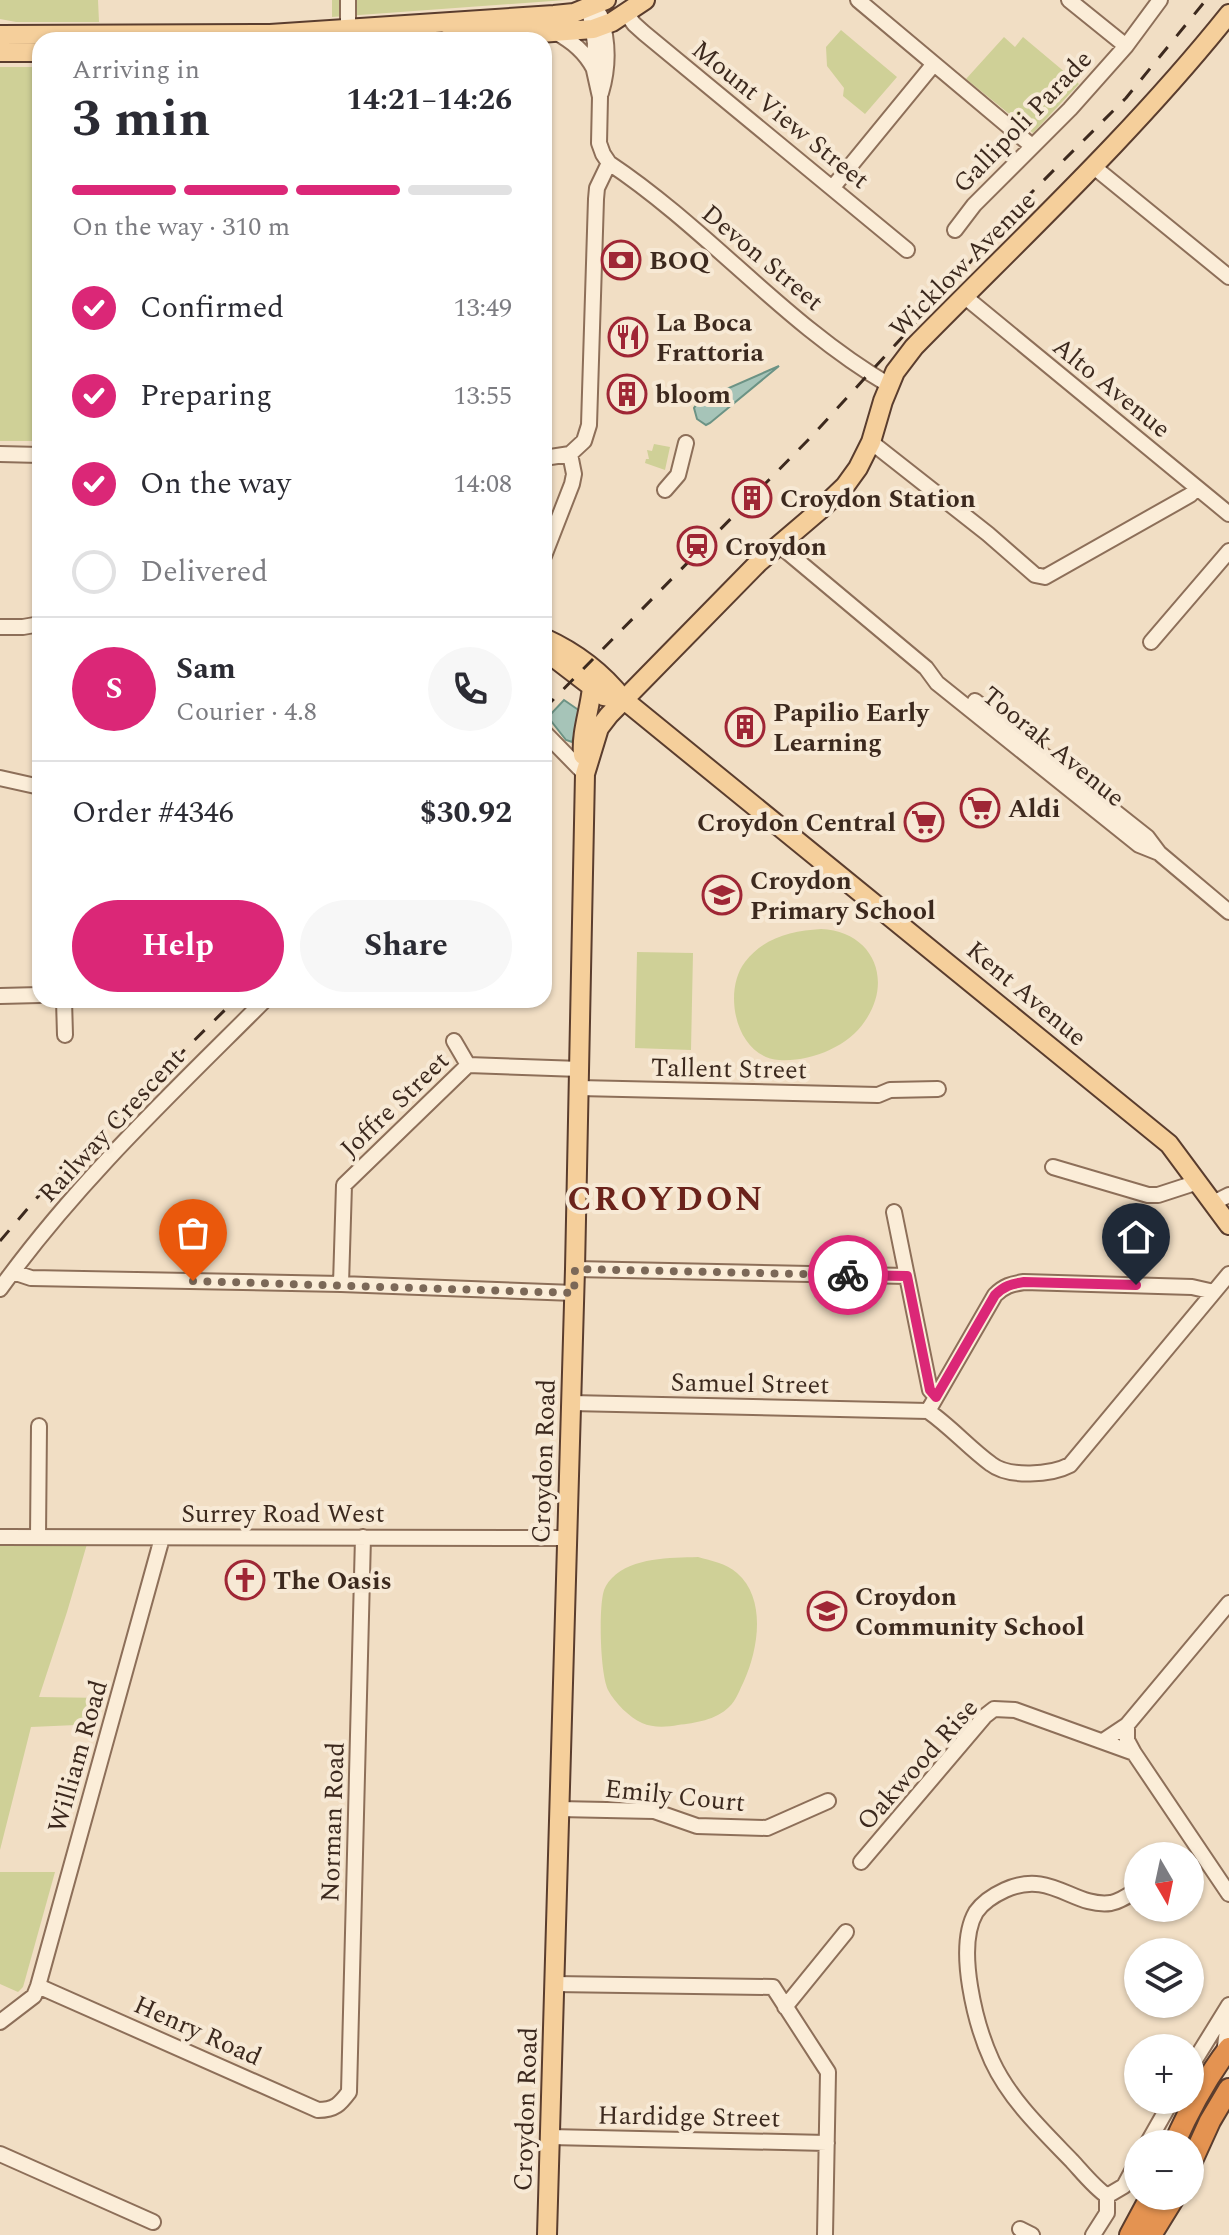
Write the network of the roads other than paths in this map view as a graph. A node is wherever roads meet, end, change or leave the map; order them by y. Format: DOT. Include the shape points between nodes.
graph roads {
  1 [pos="348,0"];
  2 [pos="645,0"];
  3 [pos="858,0"];
  4 [pos="1069,0"];
  5 [pos="1160,0"];
  6 [pos="597,4"];
  7 [pos="626,13"];
  8 [pos="1229,14"];
  9 [pos="554,16"];
  10 [pos="598,28"];
  11 [pos="348,32"];
  12 [pos="371,32"];
  13 [pos="482,32"];
  14 [pos="0,35"];
  15 [pos="32,35"];
  16 [pos="1126,46"];
  17 [pos="0,52"];
  18 [pos="32,52"];
  19 [pos="933,65"];
  20 [pos="594,70"];
  21 [pos="600,97"];
  22 [pos="1032,146"];
  23 [pos="609,163"];
  24 [pos="1094,167"];
  25 [pos="833,187"];
  26 [pos="955,230"];
  27 [pos="907,250"];
  28 [pos="1229,277"];
  29 [pos="964,296"];
  30 [pos="889,385"];
  31 [pos="871,442"];
  32 [pos="686,443"];
  33 [pos="0,454"];
  34 [pos="570,454"];
  35 [pos="32,455"];
  36 [pos="552,457"];
  37 [pos="1197,488"];
  38 [pos="665,490"];
  39 [pos="1229,514"];
  40 [pos="552,535"];
  41 [pos="779,545"];
  42 [pos="1229,551"];
  43 [pos="32,625"];
  44 [pos="0,627"];
  45 [pos="23,627"];
  46 [pos="32,630"];
  47 [pos="552,642"];
  48 [pos="1151,642"];
  49 [pos="552,658"];
  50 [pos="592,687"];
  51 [pos="623,699"];
  52 [pos="552,740"];
  53 [pos="585,774"];
  54 [pos="0,778"];
  55 [pos="32,784"];
  56 [pos="1229,912"];
  57 [pos="32,995"];
  58 [pos="0,996"];
  59 [pos="64,1008"];
  60 [pos="257,1008"];
  61 [pos="65,1035"];
  62 [pos="454,1041"];
  63 [pos="468,1065"];
  64 [pos="580,1069"];
  65 [pos="579,1088"];
  66 [pos="938,1089"];
  67 [pos="1053,1167"];
  68 [pos="1198,1182"];
  69 [pos="1221,1199"];
  70 [pos="894,1212"];
  71 [pos="1229,1225"];
  72 [pos="575,1269"];
  73 [pos="13,1272"];
  74 [pos="1229,1274"];
  75 [pos="907,1276"];
  76 [pos="341,1284"];
  77 [pos="0,1289"];
  78 [pos="1214,1292"];
  79 [pos="574,1293"];
  80 [pos="936,1397"];
  81 [pos="571,1403"];
  82 [pos="928,1411"];
  83 [pos="39,1426"];
  84 [pos="0,1537"];
  85 [pos="38,1537"];
  86 [pos="363,1537"];
  87 [pos="162,1538"];
  88 [pos="566,1538"];
  89 [pos="1229,1603"];
  90 [pos="1127,1725"];
  91 [pos="1103,1741"];
  92 [pos="1134,1753"];
  93 [pos="828,1801"];
  94 [pos="559,1809"];
  95 [pos="1187,1842"];
  96 [pos="861,1862"];
  97 [pos="1204,1865"];
  98 [pos="1229,1894"];
  99 [pos="1124,1897"];
  100 [pos="846,1932"];
  101 [pos="554,1984"];
  102 [pos="38,1986"];
  103 [pos="1229,2005"];
  104 [pos="785,2007"];
  105 [pos="1229,2015"];
  106 [pos="0,2022"];
  107 [pos="1204,2045"];
  108 [pos="1227,2051"];
  109 [pos="1229,2089"];
  110 [pos="339,2106"];
  111 [pos="1229,2107"];
  112 [pos="1180,2130"];
  113 [pos="1204,2134"];
  114 [pos="550,2137"];
  115 [pos="827,2143"];
  116 [pos="1204,2143"];
  117 [pos="0,2154"];
  118 [pos="1124,2186"];
  119 [pos="1107,2196"];
  120 [pos="1143,2210"];
  121 [pos="1166,2210"];
  122 [pos="153,2222"];
  123 [pos="547,2235"];
  124 [pos="825,2235"];
  125 [pos="1093,2235"];
  126 [pos="1130,2235"];
  127 [pos="1151,2235"];
  1 -- 11 [label="street"];
  2 -- 7 [label="main road"];
  3 -- 19 [label="street"];
  4 -- 16 [label="street"];
  5 -- 16 [label="street, Gallipoli Parade"];
  6 -- 9 [label="main road"];
  6 -- 10 [label="street"];
  7 -- 10 [label="main road"];
  7 -- 25 [label="street, Mount View Street"];
  8 -- 24 [label="main road, Wicklow Avenue"];
  9 -- 10 [label="main road"];
  9 -- 12 [label="main road"];
  9 -- 13 [label="main road"];
  9 -- 20 [label="street"];
  10 -- 20 [label="street"];
  10 -- 21 [label="street" via="607,36 607,73"];
  14 -- 15 [label="main road"];
  16 -- 22 [label="street, Gallipoli Parade"];
  17 -- 18 [label="main road"];
  19 -- 22 [label="street"];
  19 -- 25 [label="street"];
  20 -- 21 [label="street"];
  21 -- 23 [label="street" via="599,143"];
  22 -- 26 [label="street, Gallipoli Parade"];
  23 -- 30 [label="street, Devon Street" via="813,330"];
  23 -- 34 [label="street" via="596,199 589,425 584,441"];
  24 -- 28 [label="street"];
  24 -- 29 [label="main road, Wicklow Avenue"];
  25 -- 27 [label="street, Mount View Street"];
  29 -- 30 [label="main road, Wicklow Avenue" via="914,347"];
  29 -- 37 [label="street, Alto Avenue"];
  30 -- 31 [label="main road, Wicklow Avenue"];
  31 -- 37 [label="street" via="1035,575 1045,577"];
  31 -- 41 [label="main road, Wicklow Avenue" via="845,486"];
  32 -- 38 [label="street" via="678,475"];
  33 -- 35 [label="street"];
  34 -- 36 [label="street"];
  34 -- 40 [label="street" via="572,484"];
  37 -- 39 [label="street, Alto Avenue"];
  41 -- 51 [label="main road, Wicklow Avenue"];
  41 -- 56 [label="street, Toorak Avenue" via="926,668 1135,827"];
  42 -- 48 [label="street"];
  43 -- 45 [label="street"];
  44 -- 45 [label="street"];
  45 -- 46 [label="street"];
  47 -- 51 [label="main road, Kent Avenue" via="571,651"];
  49 -- 50 [label="main road, Kent Avenue"];
  50 -- 51 [label="main road, Kent Avenue" via="604,696"];
  50 -- 53 [label="main road" via="582,742"];
  51 -- 53 [label="main road, Croydon Road" via="599,728"];
  51 -- 68 [label="main road, Kent Avenue" via="1169,1144"];
  52 -- 53 [label="street"];
  53 -- 64 [label="main road, Croydon Road"];
  54 -- 55 [label="street"];
  57 -- 58 [label="street"];
  59 -- 61 [label="street"];
  60 -- 73 [label="street, Railway Crescent" via="70,1199"];
  62 -- 63 [label="street"];
  63 -- 64 [label="street, Joffre Street"];
  63 -- 76 [label="street, Joffre Street" via="344,1185"];
  64 -- 65 [label="main road, Croydon Road"];
  65 -- 66 [label="street, Tallent Street" via="878,1095"];
  65 -- 72 [label="main road, Croydon Road"];
  67 -- 68 [label="street" via="1148,1195"];
  68 -- 69 [label="main road, Kent Avenue"];
  69 -- 71 [label="main road, Kent Avenue"];
  70 -- 75 [label="street"];
  72 -- 75 [label="street"];
  72 -- 79 [label="main road, Croydon Road"];
  73 -- 76 [label="street" via="31,1278"];
  73 -- 77 [label="street, Railway Crescent"];
  74 -- 78 [label="street"];
  75 -- 80 [label="street" via="930,1390"];
  76 -- 79 [label="street"];
  78 -- 80 [label="street" via="1192,1287 1011,1284 995,1295"];
  78 -- 82 [label="street" via="1070,1465 1060,1470 1033,1473 993,1466"];
  79 -- 81 [label="main road, Croydon Road"];
  80 -- 82 [label="street"];
  81 -- 82 [label="street, Samuel Street"];
  81 -- 88 [label="main road, Croydon Road"];
  83 -- 85 [label="street"];
  84 -- 85 [label="street, Surrey Road West"];
  85 -- 87 [label="street, Surrey Road West"];
  86 -- 87 [label="street, Surrey Road West"];
  86 -- 88 [label="street, Surrey Road West"];
  86 -- 110 [label="street, Norman Road" via="349,2092"];
  87 -- 102 [label="street, William Road"];
  88 -- 94 [label="main road, Croydon Road"];
  89 -- 90 [label="street"];
  90 -- 91 [label="street"];
  90 -- 92 [label="street"];
  91 -- 92 [label="street"];
  91 -- 96 [label="street, Oakwood Rise" via="1015,1710 994,1709"];
  92 -- 95 [label="street"];
  93 -- 94 [label="street, Emily Court" via="767,1828 697,1826 654,1811"];
  94 -- 101 [label="main road, Croydon Road"];
  97 -- 98 [label="street"];
  99 -- 119 [label="street" via="1100,1904 1056,1887 1024,1884 992,1896 970,1928 972,1999 992,2061 1030,2117"];
  100 -- 104 [label="street"];
  101 -- 104 [label="street" via="773,1987"];
  101 -- 114 [label="main road, Croydon Road"];
  102 -- 106 [label="street" via="34,1996"];
  102 -- 110 [label="street, Henry Road" via="318,2110"];
  103 -- 107 [label="street"];
  104 -- 115 [label="street" via="828,2072"];
  105 -- 108 [label="street"];
  108 -- 112 [label="highway"];
  109 -- 113 [label="highway"];
  111 -- 116 [label="main road"];
  114 -- 115 [label="street, Hardidge Street"];
  114 -- 123 [label="main road, Croydon Road"];
  115 -- 124 [label="street"];
  117 -- 122 [label="street"];
  118 -- 119 [label="street"];
  119 -- 125 [label="street" via="1107,2213"];
  120 -- 126 [label="highway"];
  121 -- 127 [label="highway"];
}
